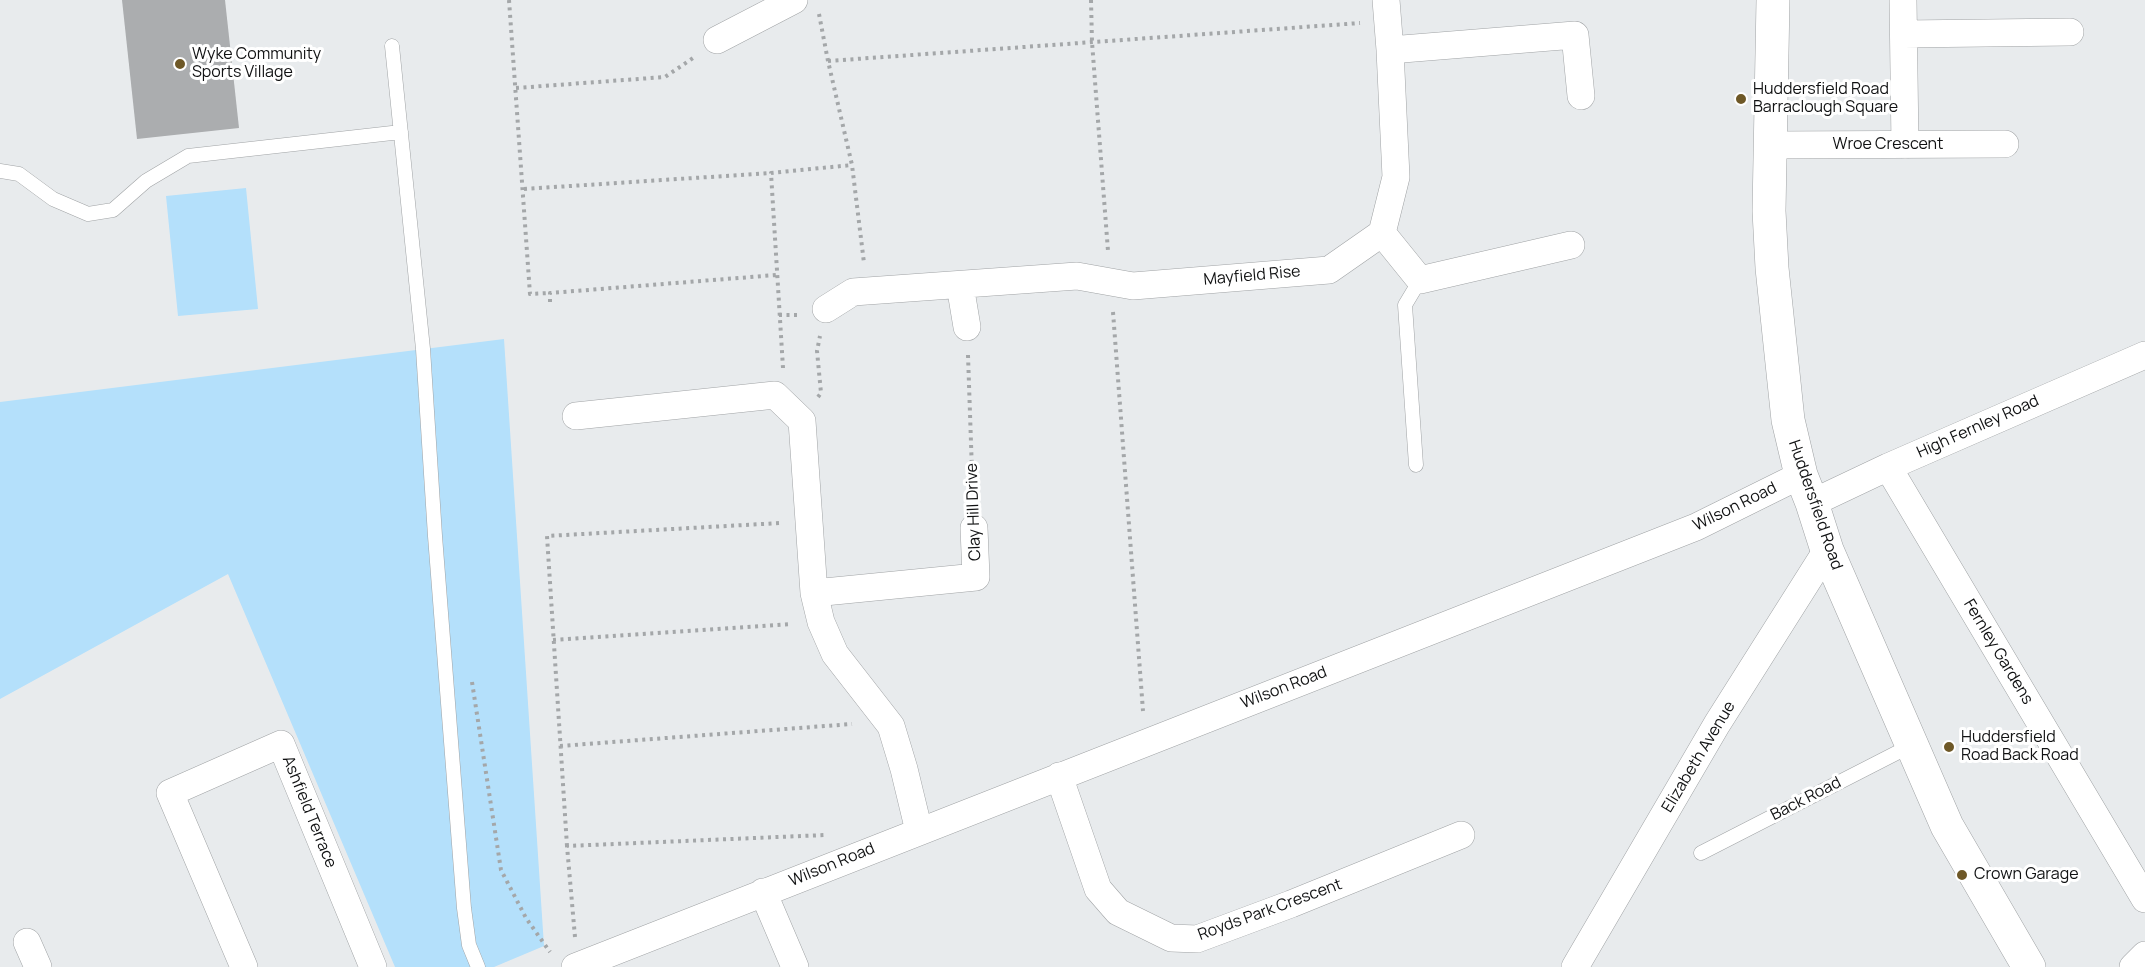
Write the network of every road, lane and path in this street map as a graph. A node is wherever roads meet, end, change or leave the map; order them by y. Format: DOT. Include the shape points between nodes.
graph roads {
  1 [pos="509,0"];
  2 [pos="1091,0"];
  3 [pos="1773,0"];
  4 [pos="1904,0"];
  5 [pos="806,5"];
  6 [pos="1387,11"];
  7 [pos="2070,32"];
  8 [pos="1904,34"];
  9 [pos="717,40"];
  10 [pos="1092,42"];
  11 [pos="393,46"];
  12 [pos="1390,50"];
  13 [pos="828,61"];
  14 [pos="516,88"];
  15 [pos="1581,96"];
  16 [pos="401,132"];
  17 [pos="2006,144"];
  18 [pos="1770,145"];
  19 [pos="1905,145"];
  20 [pos="852,165"];
  21 [pos="0,171"];
  22 [pos="771,173"];
  23 [pos="524,189"];
  24 [pos="1382,233"];
  25 [pos="1571,244"];
  26 [pos="777,276"];
  27 [pos="1420,279"];
  28 [pos="1111,282"];
  29 [pos="960,285"];
  30 [pos="868,291"];
  31 [pos="550,293"];
  32 [pos="550,303"];
  33 [pos="826,309"];
  34 [pos="967,327"];
  35 [pos="2145,354"];
  36 [pos="794,413"];
  37 [pos="576,416"];
  38 [pos="1416,465"];
  39 [pos="1888,466"];
  40 [pos="1807,489"];
  41 [pos="809,521"];
  42 [pos="974,528"];
  43 [pos="1827,550"];
  44 [pos="814,593"];
  45 [pos="821,622"];
  46 [pos="553,640"];
  47 [pos="470,670"];
  48 [pos="888,722"];
  49 [pos="1146,742"];
  50 [pos="1912,744"];
  51 [pos="560,746"];
  52 [pos="1059,776"];
  53 [pos="919,831"];
  54 [pos="837,834"];
  55 [pos="1461,835"];
  56 [pos="567,846"];
  57 [pos="1701,853"];
  58 [pos="763,892"];
  59 [pos="2145,899"];
  60 [pos="27,942"];
  61 [pos="2145,955"];
  62 [pos="569,964"];
  63 [pos="38,967"];
  64 [pos="243,967"];
  65 [pos="373,967"];
  66 [pos="478,967"];
  67 [pos="795,967"];
  68 [pos="1575,967"];
  69 [pos="2029,967"];
  70 [pos="2133,967"];
  1 -- 14 [label="path"];
  2 -- 10 [label="path"];
  3 -- 18 [label="main road, Huddersfield Road"];
  4 -- 8 [label="street"];
  5 -- 9 [label="street"];
  5 -- 13 [label="path"];
  6 -- 10 [label="path"];
  6 -- 12 [label="street"];
  7 -- 8 [label="street"];
  8 -- 19 [label="street"];
  9 -- 14 [label="path" via="665,77"];
  10 -- 13 [label="path"];
  10 -- 28 [label="path"];
  11 -- 16 [label="lane"];
  12 -- 15 [label="street" via="1575,35"];
  12 -- 24 [label="street" via="1396,177"];
  13 -- 20 [label="path"];
  14 -- 23 [label="path"];
  16 -- 21 [label="lane" via="188,156 146,181 113,210 88,214 53,199 19,174"];
  16 -- 66 [label="lane" via="423,350 464,908 469,945"];
  17 -- 19 [label="street, Wroe Crescent"];
  18 -- 19 [label="street, Wroe Crescent"];
  18 -- 40 [label="main road, Huddersfield Road" via="1768,211 1788,420"];
  20 -- 22 [label="path"];
  20 -- 30 [label="path"];
  22 -- 23 [label="path"];
  22 -- 26 [label="path"];
  23 -- 31 [label="path" via="530,294"];
  24 -- 27 [label="street"];
  24 -- 28 [label="street, Mayfield Rise" via="1329,270 1133,286"];
  25 -- 27 [label="street"];
  26 -- 31 [label="path"];
  26 -- 36 [label="path"];
  27 -- 38 [label="lane" via="1405,305"];
  28 -- 29 [label="street" via="1077,276"];
  28 -- 49 [label="path"];
  29 -- 30 [label="street"];
  29 -- 34 [label="street"];
  30 -- 33 [label="street" via="853,292"];
  31 -- 32 [label="path"];
  33 -- 36 [label="path" via="817,351 821,393"];
  34 -- 42 [label="path, Clay Hill Drive"];
  35 -- 39 [label="street, High Fernley Road"];
  36 -- 37 [label="street" via="775,395"];
  36 -- 41 [label="street"];
  39 -- 40 [label="street, High Fernley Road"];
  39 -- 59 [label="street, Fernley Gardens"];
  40 -- 43 [label="main road, Huddersfield Road"];
  40 -- 49 [label="street, Wilson Road" via="1696,527"];
  41 -- 44 [label="street"];
  41 -- 46 [label="path" via="547,536"];
  42 -- 44 [label="street, Clay Hill Drive" via="976,577"];
  43 -- 50 [label="main road, Huddersfield Road"];
  43 -- 68 [label="street, Elizabeth Avenue" via="1717,724"];
  44 -- 45 [label="street"];
  45 -- 46 [label="path"];
  45 -- 48 [label="street" via="835,654"];
  46 -- 51 [label="path"];
  47 -- 62 [label="path" via="501,870 526,918"];
  48 -- 51 [label="path"];
  48 -- 53 [label="street"];
  49 -- 52 [label="street, Wilson Road"];
  50 -- 57 [label="lane, Back Road"];
  50 -- 69 [label="main road, Huddersfield Road" via="1947,826"];
  51 -- 56 [label="path"];
  52 -- 53 [label="street, Wilson Road"];
  52 -- 55 [label="street, Royds Park Crescent" via="1098,889 1118,912 1171,938 1197,939"];
  53 -- 58 [label="street, Wilson Road"];
  54 -- 56 [label="path"];
  56 -- 62 [label="path"];
  58 -- 62 [label="street, Wilson Road"];
  58 -- 67 [label="street"];
  60 -- 63 [label="street"];
  61 -- 70 [label="street"];
  64 -- 65 [label="street, Ashfield Terrace" via="170,793 281,744"];
}
